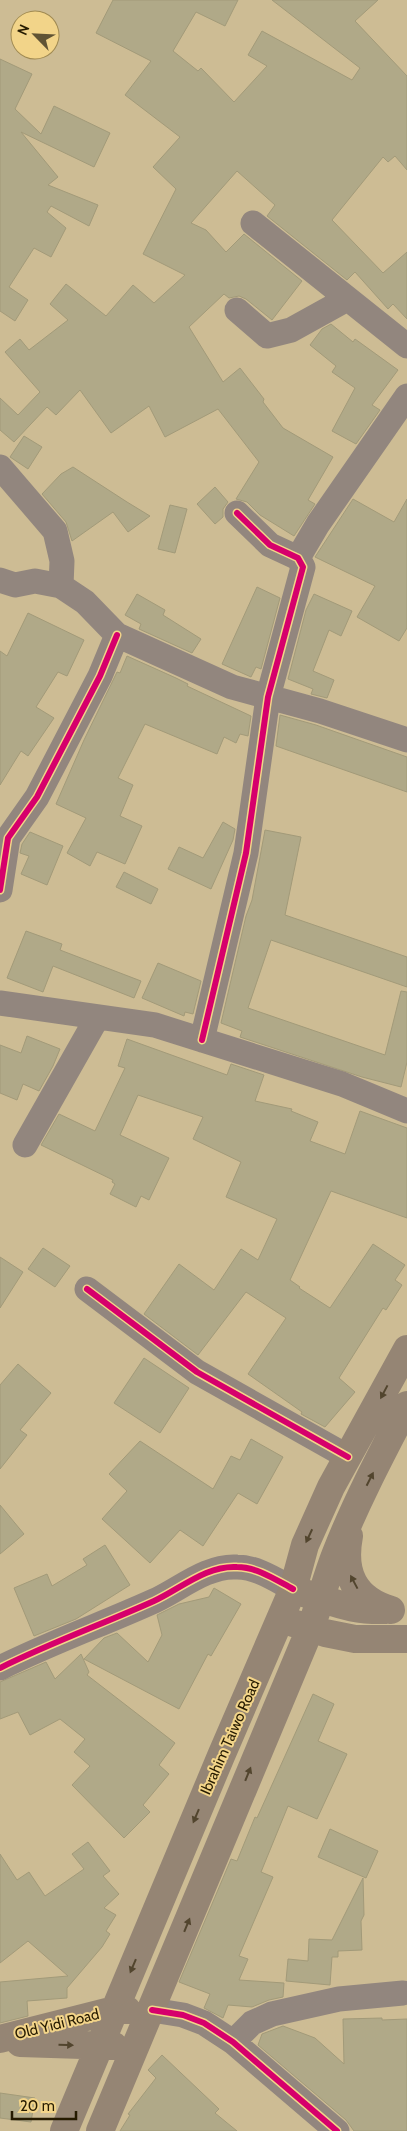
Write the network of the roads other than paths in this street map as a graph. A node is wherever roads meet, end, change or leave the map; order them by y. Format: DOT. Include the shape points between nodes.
graph roads {
  1 [pos="253,223"];
  2 [pos="347,299"];
  3 [pos="237,310"];
  4 [pos="407,346"];
  5 [pos="407,396"];
  6 [pos="0,467"];
  7 [pos="237,513"];
  8 [pos="298,558"];
  9 [pos="0,580"];
  10 [pos="61,586"];
  11 [pos="116,635"];
  12 [pos="268,697"];
  13 [pos="407,740"];
  14 [pos="4,835"];
  15 [pos="0,890"];
  16 [pos="0,1002"];
  17 [pos="97,1018"];
  18 [pos="202,1040"];
  19 [pos="407,1111"];
  20 [pos="25,1145"];
  21 [pos="87,1289"];
  22 [pos="407,1349"];
  23 [pos="405,1419"];
  24 [pos="348,1457"];
  25 [pos="355,1508"];
  26 [pos="293,1589"];
  27 [pos="322,1599"];
  28 [pos="399,1609"];
  29 [pos="281,1619"];
  30 [pos="310,1628"];
  31 [pos="355,1638"];
  32 [pos="407,1639"];
  33 [pos="0,1668"];
  34 [pos="284,1689"];
  35 [pos="402,1993"];
  36 [pos="114,2010"];
  37 [pos="152,2010"];
  38 [pos="0,2039"];
  39 [pos="233,2042"];
  40 [pos="0,2043"];
  41 [pos="99,2046"];
  42 [pos="136,2046"];
  43 [pos="64,2131"];
  44 [pos="100,2131"];
  45 [pos="337,2131"];
  1 -- 2 [label="street"];
  2 -- 3 [label="street" via="291,330 268,336"];
  2 -- 4 [label="street"];
  5 -- 8 [label="street"];
  6 -- 10 [label="street" via="55,531 62,561"];
  7 -- 8 [label="street" via="270,545"];
  8 -- 12 [label="street" via="303,567"];
  9 -- 10 [label="street" via="14,585 35,581"];
  10 -- 11 [label="street" via="85,602"];
  11 -- 12 [label="street" via="232,687"];
  11 -- 14 [label="street" via="100,676 37,797"];
  12 -- 13 [label="street"];
  12 -- 18 [label="street" via="246,853"];
  14 -- 15 [label="street"];
  16 -- 17 [label="street"];
  17 -- 18 [label="street" via="155,1026"];
  17 -- 20 [label="street"];
  18 -- 19 [label="street" via="342,1084"];
  21 -- 24 [label="street" via="197,1372"];
  22 -- 24 [label="main road, Ibrahim Taiwo Road, one-way"];
  25 -- 23 [label="main road, Ibrahim Taiwo Road, one-way"];
  24 -- 26 [label="main road, Ibrahim Taiwo Road, one-way" via="305,1544"];
  25 -- 27 [label="main road, Ibrahim Taiwo Road" via="335,1554"];
  28 -- 25 [label="main road, one-way" via="374,1605 363,1597 349,1573 346,1558"];
  26 -- 27 [label="main road"];
  26 -- 29 [label="main road, Ibrahim Taiwo Road"];
  26 -- 33 [label="street" via="260,1572 237,1566 213,1570 154,1601"];
  27 -- 28 [label="main road" via="363,1610"];
  27 -- 30 [label="main road, Ibrahim Taiwo Road"];
  29 -- 30 [label="main road"];
  29 -- 36 [label="main road, Ibrahim Taiwo Road, one-way"];
  30 -- 31 [label="main road"];
  30 -- 34 [label="main road, Ibrahim Taiwo Road"];
  31 -- 32 [label="main road"];
  31 -- 34 [label="main road" via="322,1649 308,1660"];
  37 -- 34 [label="main road, Ibrahim Taiwo Road, one-way"];
  35 -- 39 [label="street" via="339,1999 272,2014 252,2023"];
  36 -- 37 [label="main road, Old Yidi Road"];
  36 -- 38 [label="main road, Old Yidi Road"];
  36 -- 41 [label="main road, Ibrahim Taiwo Road"];
  37 -- 39 [label="street" via="183,2015 204,2023"];
  37 -- 42 [label="main road, Ibrahim Taiwo Road"];
  39 -- 45 [label="street"];
  40 -- 41 [label="main road, Old Yidi Road, one-way"];
  41 -- 42 [label="main road, Old Yidi Road"];
  41 -- 43 [label="main road, Ibrahim Taiwo Road"];
  42 -- 44 [label="main road, Ibrahim Taiwo Road"];
}
